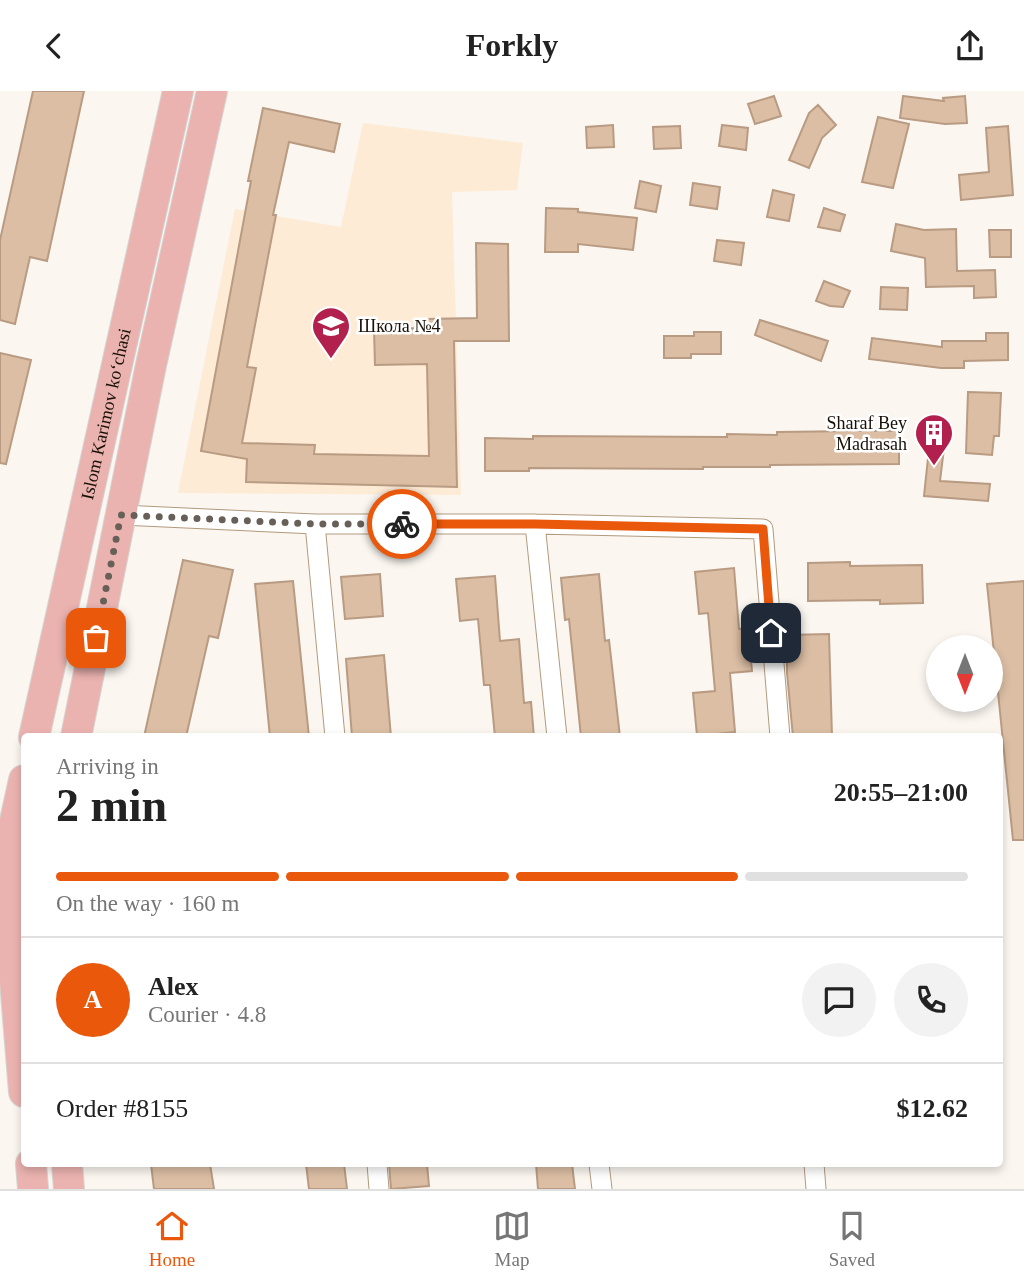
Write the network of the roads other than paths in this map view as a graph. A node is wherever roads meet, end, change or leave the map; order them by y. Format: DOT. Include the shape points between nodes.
graph roads {
  1 [pos="177,91"];
  2 [pos="212,91"];
  3 [pos="121,515"];
  4 [pos="315,524"];
  5 [pos="535,524"];
  6 [pos="35,733"];
  7 [pos="77,733"];
  8 [pos="335,733"];
  9 [pos="557,733"];
  10 [pos="780,733"];
  11 [pos="21,790"];
  12 [pos="5,843"];
  13 [pos="21,1055"];
  14 [pos="31,1167"];
  15 [pos="67,1167"];
  16 [pos="377,1167"];
  17 [pos="599,1167"];
  18 [pos="814,1167"];
  19 [pos="33,1189"];
  20 [pos="69,1189"];
  21 [pos="379,1189"];
  22 [pos="602,1189"];
  23 [pos="816,1189"];
  1 -- 6 [label="main road, Islom Karimov ko‘chasi"];
  2 -- 3 [label="main road, Islom Karimov ko‘chasi"];
  3 -- 4 [label="street"];
  3 -- 7 [label="main road, Islom Karimov ko‘chasi"];
  4 -- 5 [label="street"];
  4 -- 8 [label="street"];
  5 -- 9 [label="street"];
  5 -- 10 [label="street" via="763,529"];
  11 -- 12 [label="main road"];
  12 -- 13 [label="main road"];
  14 -- 19 [label="main road"];
  15 -- 20 [label="main road"];
  16 -- 21 [label="street"];
  17 -- 22 [label="street"];
  18 -- 23 [label="street"];
}
